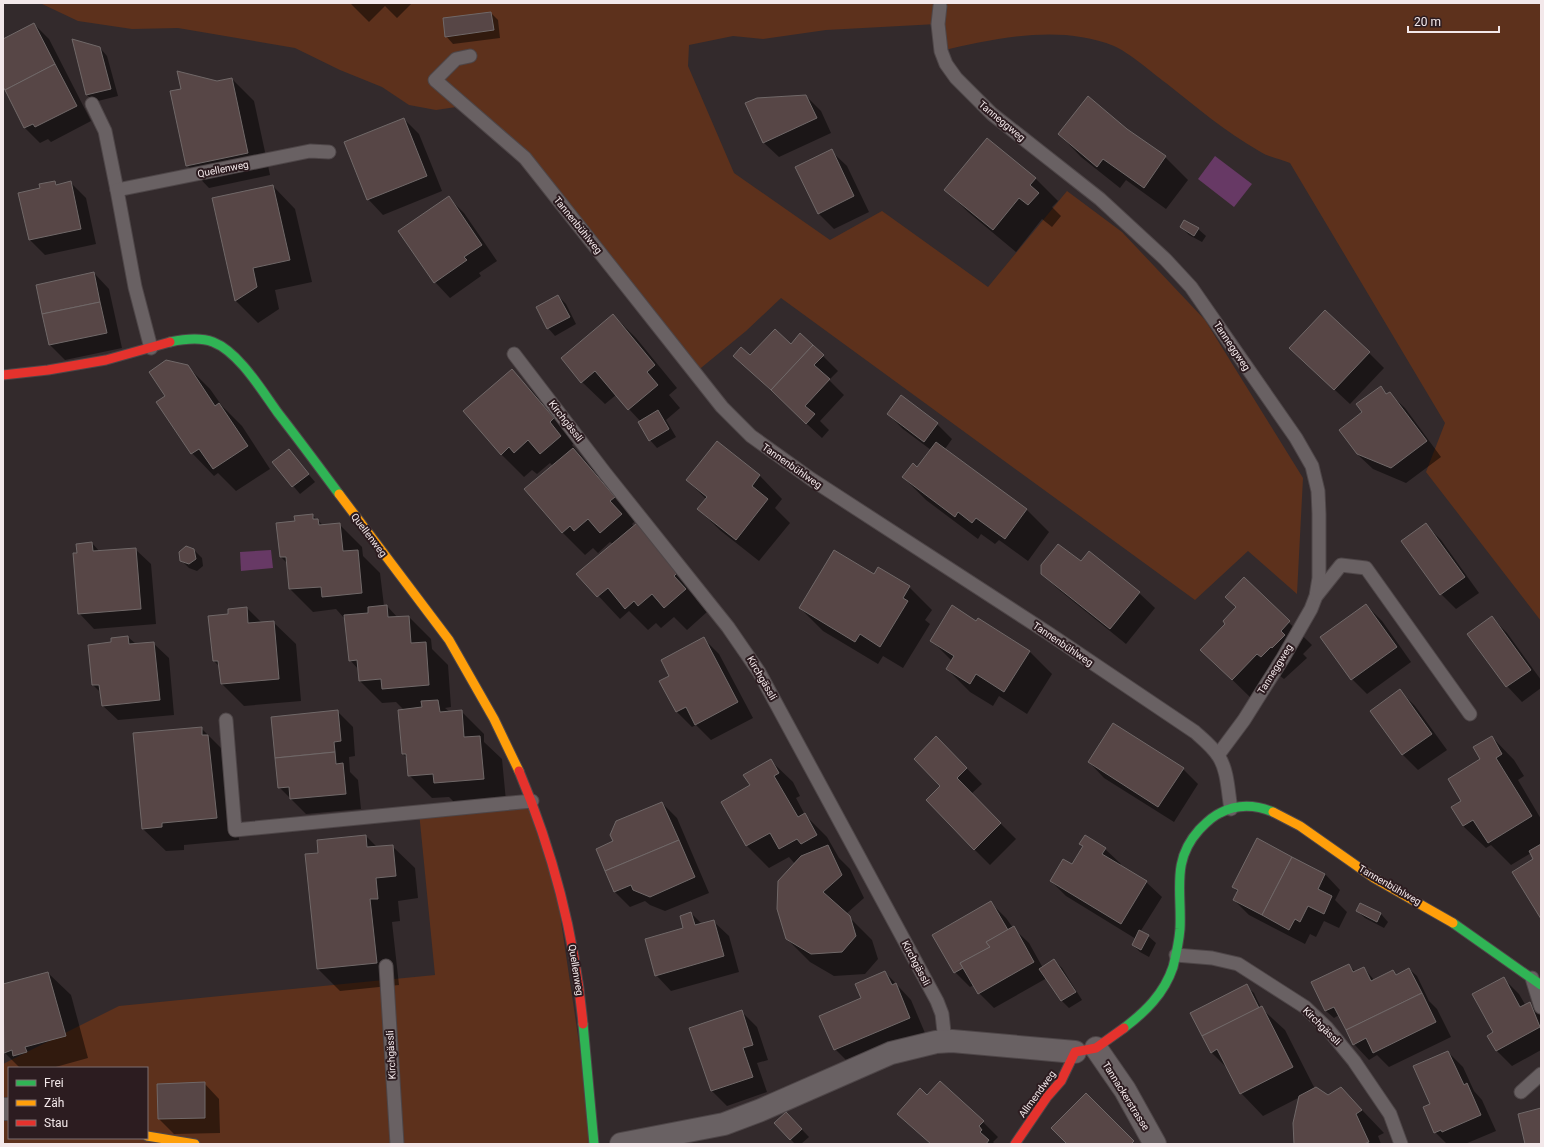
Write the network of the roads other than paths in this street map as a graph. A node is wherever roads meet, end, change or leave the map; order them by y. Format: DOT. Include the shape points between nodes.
graph roads {
  1 [pos="940,6"];
  2 [pos="470,56"];
  3 [pos="92,104"];
  4 [pos="329,152"];
  5 [pos="117,190"];
  6 [pos="151,348"];
  7 [pos="514,354"];
  8 [pos="3,375"];
  9 [pos="1316,596"];
  10 [pos="1470,714"];
  11 [pos="226,720"];
  12 [pos="1218,755"];
  13 [pos="532,801"];
  14 [pos="1231,809"];
  15 [pos="1176,955"];
  16 [pos="386,966"];
  17 [pos="1537,981"];
  18 [pos="1541,1007"];
  19 [pos="945,1041"];
  20 [pos="1096,1048"];
  21 [pos="1075,1052"];
  22 [pos="1541,1074"];
  23 [pos="1521,1092"];
  24 [pos="148,1136"];
  25 [pos="195,1144"];
  26 [pos="397,1144"];
  27 [pos="594,1144"];
  28 [pos="621,1144"];
  29 [pos="1014,1144"];
  30 [pos="1155,1144"];
  31 [pos="1401,1144"];
  1 -- 9 [label="lane, Tanneggweg" via="938,24 941,51 956,78 992,114 1100,199 1165,259 1203,302 1296,438 1312,466 1318,491 1319,578"];
  2 -- 12 [label="lane, Tannenbühlweg" via="456,59 435,80 525,158 722,407 751,436 811,479 1195,732"];
  3 -- 5 [label="lane" via="105,131"];
  4 -- 5 [label="lane, Quellenweg" via="310,151"];
  5 -- 6 [label="lane" via="135,287"];
  6 -- 8 [label="street, Quellenweg" via="80,366"];
  6 -- 13 [label="street, Quellenweg" via="182,338 209,340 227,350 247,372 449,640 496,720"];
  7 -- 19 [label="lane, Kirchgässli" via="728,627 759,672 937,1001 942,1014"];
  9 -- 10 [label="lane" via="1341,565 1366,568"];
  9 -- 12 [label="lane, Tanneggweg" via="1279,664 1244,720"];
  11 -- 13 [label="lane" via="235,830"];
  12 -- 14 [label="lane, Tannenbühlweg" via="1224,770"];
  13 -- 27 [label="street, Quellenweg" via="551,854 570,931 577,972"];
  14 -- 15 [label="street, Tannenbühlweg" via="1209,819 1184,851 1179,885 1180,929"];
  14 -- 17 [label="street, Tannenbühlweg" via="1256,807 1281,815 1374,878 1440,915"];
  15 -- 20 [label="street, Tannenbühlweg" via="1162,992 1151,1006 1136,1020"];
  15 -- 31 [label="lane, Kirchgässli" via="1212,958 1238,964 1305,1007 1327,1028 1354,1061 1390,1114"];
  16 -- 26 [label="lane, Kirchgässli"];
  17 -- 18 [label="lane"];
  19 -- 21 [label="street"];
  19 -- 28 [label="street" via="891,1053 724,1124"];
  20 -- 21 [label="street" via="1091,1051"];
  20 -- 30 [label="street, Tannackerstrasse"];
  21 -- 29 [label="street, Allmendweg" via="1061,1081"];
  22 -- 23 [label="lane"];
  24 -- 25 [label="street"];
}
